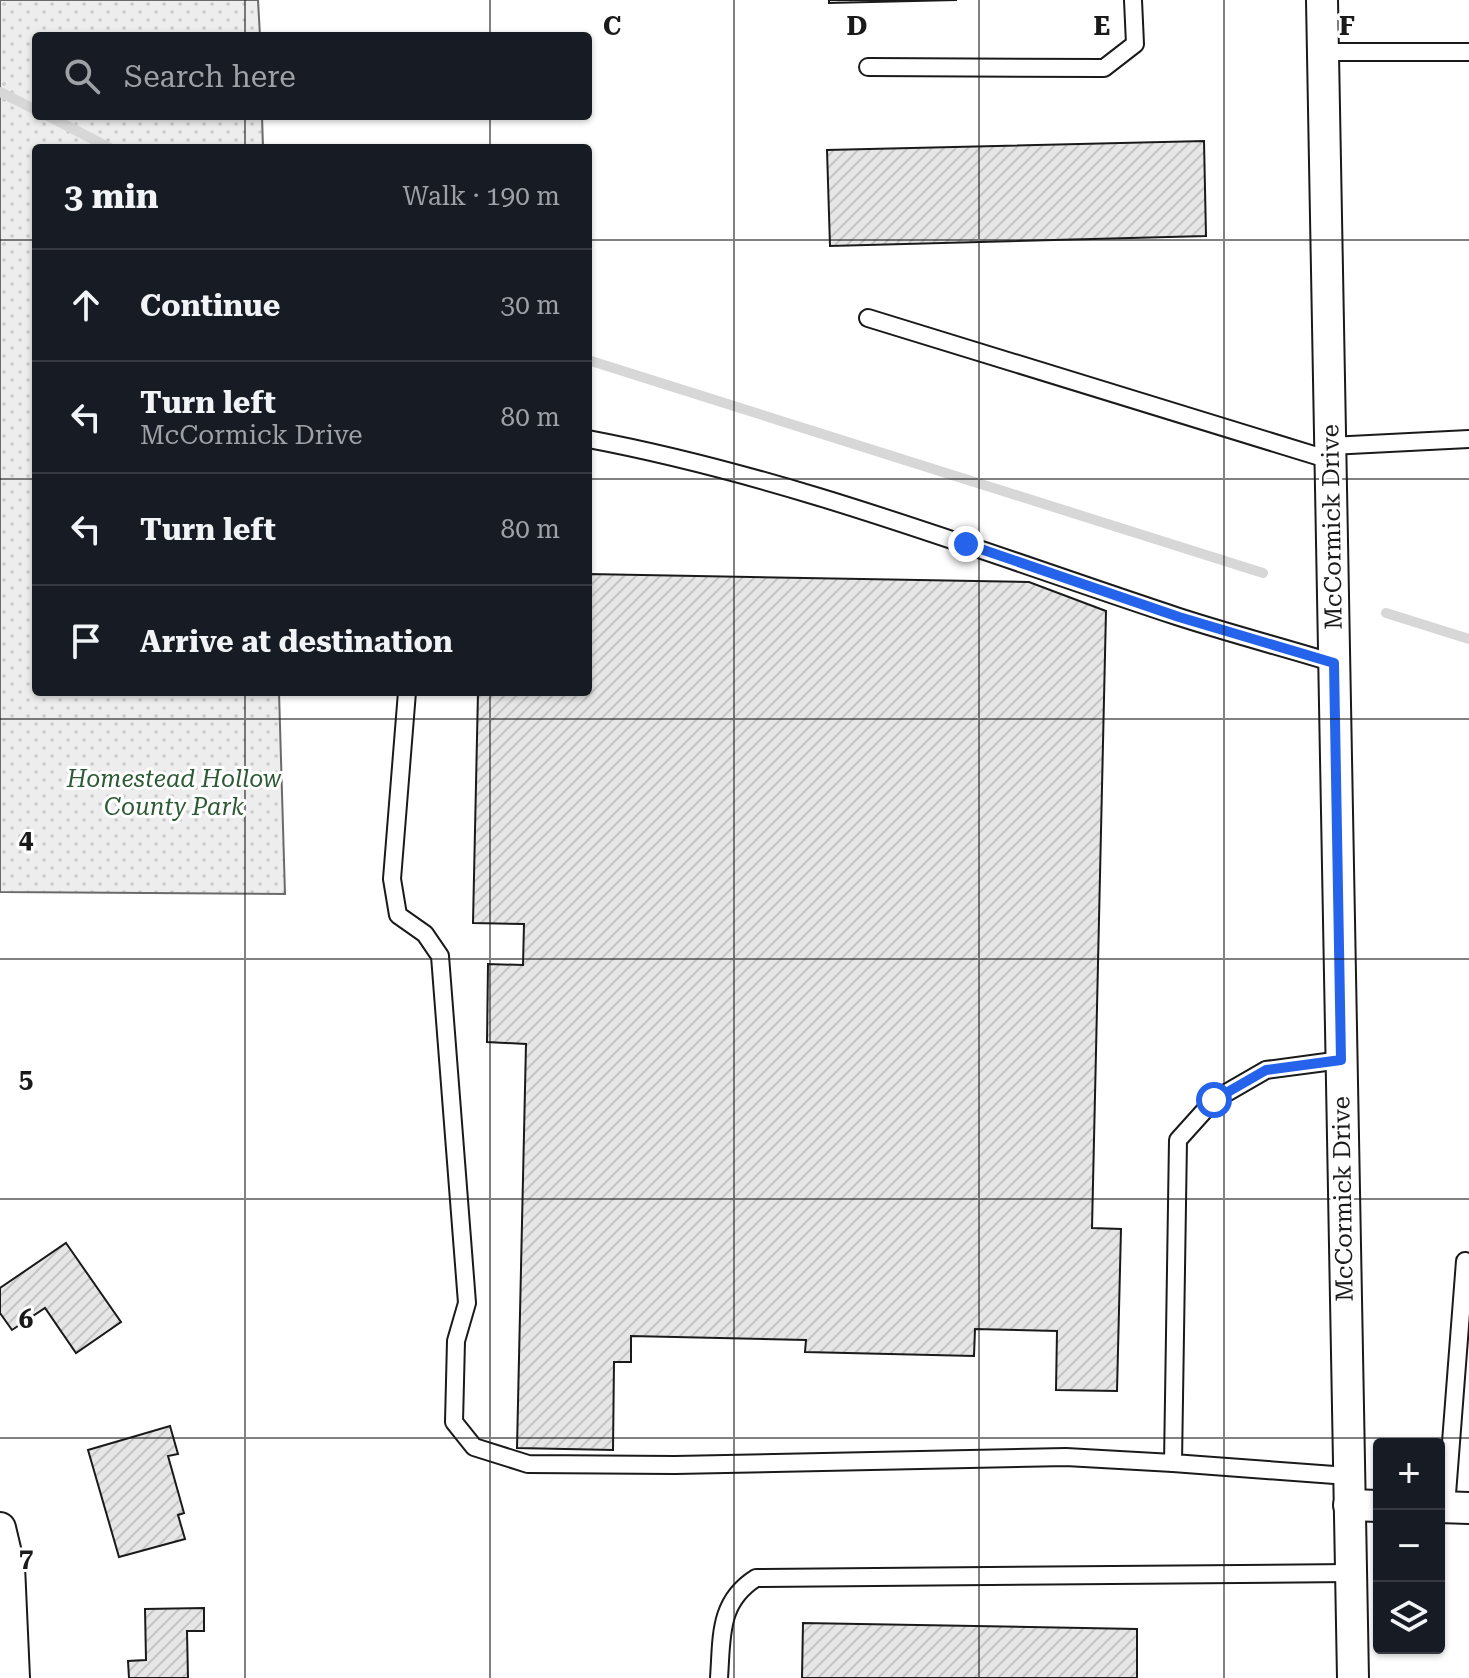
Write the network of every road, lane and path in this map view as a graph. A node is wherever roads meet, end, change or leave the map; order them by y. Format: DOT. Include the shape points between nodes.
graph roads {
  1 [pos="1133,0"];
  2 [pos="1322,0"];
  3 [pos="1323,52"];
  4 [pos="1469,52"];
  5 [pos="868,67"];
  6 [pos="868,318"];
  7 [pos="1469,439"];
  8 [pos="592,440"];
  9 [pos="1330,453"];
  10 [pos="1334,663"];
  11 [pos="407,696"];
  12 [pos="1341,1060"];
  13 [pos="1465,1261"];
  14 [pos="1173,1463"];
  15 [pos="1348,1490"];
  16 [pos="1373,1503"];
  17 [pos="1451,1507"];
  18 [pos="0,1528"];
  19 [pos="1350,1573"];
  20 [pos="14,1678"];
  21 [pos="719,1678"];
  22 [pos="1353,1678"];
  1 -- 5 [label="lane" via="1135,44 1104,68"];
  2 -- 3 [label="street, McCormick Drive"];
  3 -- 4 [label="lane"];
  3 -- 9 [label="street, McCormick Drive"];
  6 -- 9 [label="lane"];
  7 -- 9 [label="lane"];
  8 -- 10 [label="lane" via="707,465 849,506"];
  9 -- 10 [label="street, McCormick Drive"];
  10 -- 12 [label="street, McCormick Drive"];
  11 -- 14 [label="lane" via="392,879 398,915 425,934 440,956 467,1303 456,1341 454,1422 474,1447 528,1464 1066,1457"];
  12 -- 14 [label="lane" via="1266,1070 1214,1100 1178,1140"];
  12 -- 15 [label="street, McCormick Drive"];
  13 -- 17 [label="lane"];
  14 -- 15 [label="lane"];
  15 -- 16 [label="street"];
  15 -- 19 [label="street, McCormick Drive"];
  18 -- 20 [label="street" via="9,1566"];
  19 -- 21 [label="lane" via="756,1578 740,1588 723,1621"];
  19 -- 22 [label="street, McCormick Drive"];
}
